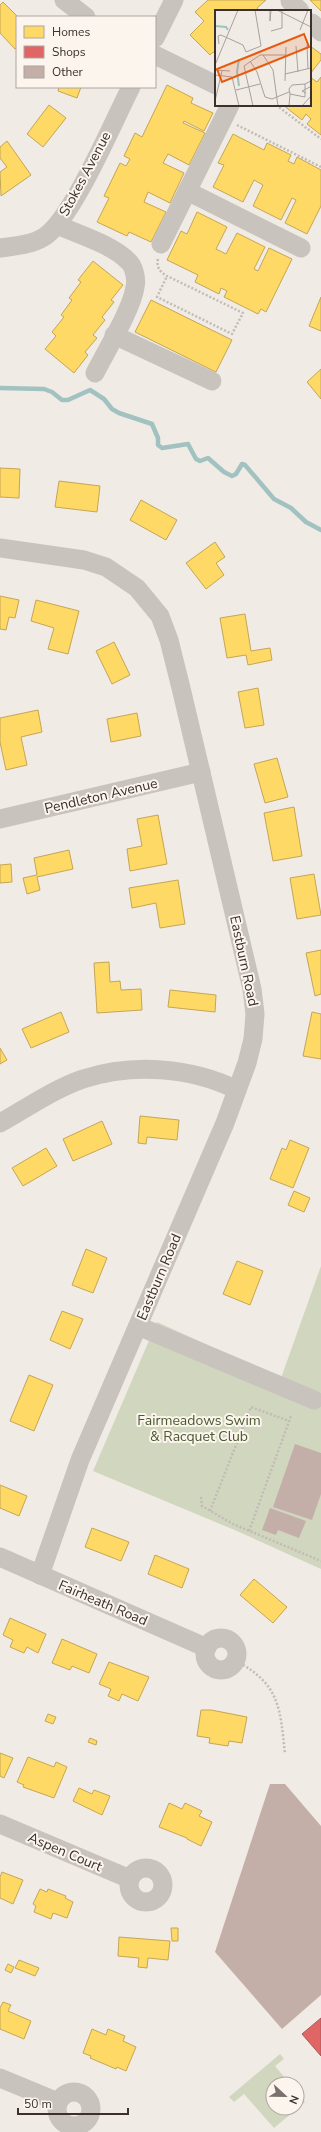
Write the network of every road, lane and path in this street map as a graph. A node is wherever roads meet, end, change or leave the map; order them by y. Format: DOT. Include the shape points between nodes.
graph roads {
  1 [pos="64,0"];
  2 [pos="174,0"];
  3 [pos="85,16"];
  4 [pos="156,36"];
  5 [pos="156,55"];
  6 [pos="215,85"];
  7 [pos="130,88"];
  8 [pos="277,106"];
  9 [pos="230,114"];
  10 [pos="321,139"];
  11 [pos="321,166"];
  12 [pos="188,191"];
  13 [pos="57,225"];
  14 [pos="0,248"];
  15 [pos="301,248"];
  16 [pos="160,249"];
  17 [pos="167,276"];
  18 [pos="114,335"];
  19 [pos="95,373"];
  20 [pos="212,381"];
  21 [pos="0,548"];
  22 [pos="201,772"];
  23 [pos="0,819"];
  24 [pos="237,1090"];
  25 [pos="0,1123"];
  26 [pos="138,1326"];
  27 [pos="314,1400"];
  28 [pos="291,1416"];
  29 [pos="289,1421"];
  30 [pos="201,1497"];
  31 [pos="210,1511"];
  32 [pos="249,1531"];
  33 [pos="0,1557"];
  34 [pos="321,1561"];
  35 [pos="40,1575"];
  36 [pos="236,1661"];
  37 [pos="285,1754"];
  38 [pos="0,1824"];
  39 [pos="130,1878"];
  40 [pos="0,2078"];
  41 [pos="58,2102"];
  1 -- 3 [label="street"];
  2 -- 4 [label="street"];
  5 -- 6 [label="street"];
  7 -- 13 [label="street, Stokes Avenue" via="79,191"];
  8 -- 10 [label="path"];
  9 -- 11 [label="path"];
  9 -- 12 [label="street"];
  12 -- 15 [label="street"];
  12 -- 16 [label="street"];
  13 -- 14 [label="street, Stokes Avenue" via="44,237 18,246"];
  13 -- 18 [label="street" via="120,254 130,262 136,277 135,287"];
  16 -- 17 [label="path" via="158,268"];
  17 -- 17 [label="path" via="243,313 232,334 157,297"];
  18 -- 19 [label="street"];
  18 -- 20 [label="street"];
  21 -- 22 [label="street, Eastburn Road" via="95,563 119,574 137,588 160,616 169,640"];
  22 -- 23 [label="street, Pendleton Avenue"];
  22 -- 24 [label="street, Eastburn Road" via="252,989 253,1039"];
  24 -- 25 [label="street" via="200,1076 167,1070 109,1073 58,1090"];
  24 -- 26 [label="street, Eastburn Road"];
  26 -- 27 [label="street"];
  26 -- 35 [label="street, Eastburn Road" via="80,1460"];
  28 -- 29 [label="path"];
  29 -- 31 [label="path" via="251,1407"];
  29 -- 32 [label="path"];
  30 -- 31 [label="path" via="202,1506"];
  31 -- 32 [label="path"];
  32 -- 34 [label="path"];
  33 -- 35 [label="street, Fairheath Road"];
  35 -- 36 [label="street, Fairheath Road" via="207,1648 208,1662 215,1669 229,1668"];
  36 -- 37 [label="path" via="257,1674 272,1691 278,1703"];
  38 -- 39 [label="street, Aspen Court"];
  40 -- 41 [label="street"];
}
